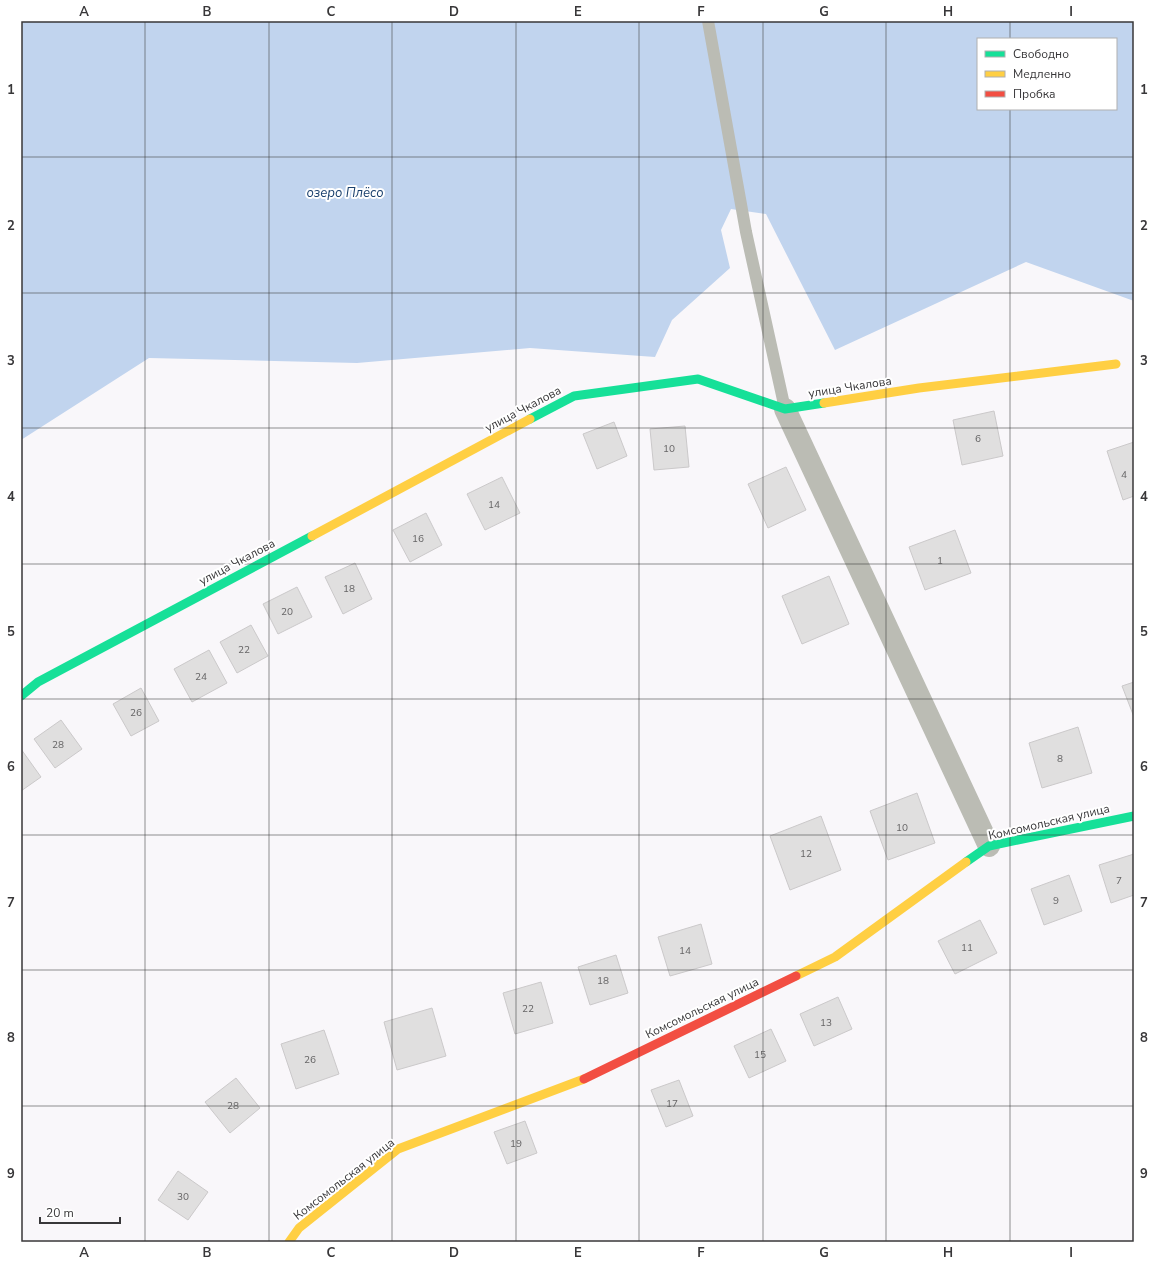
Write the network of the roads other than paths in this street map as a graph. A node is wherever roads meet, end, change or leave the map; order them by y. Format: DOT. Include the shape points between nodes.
graph roads {
  1 [pos="708,21"];
  2 [pos="1116,364"];
  3 [pos="785,410"];
  4 [pos="21,696"];
  5 [pos="1133,815"];
  6 [pos="990,846"];
  7 [pos="289,1242"];
  1 -- 3 [label="lane" via="746,232"];
  2 -- 3 [label="street, улица Чкалова" via="919,388"];
  3 -- 4 [label="street, улица Чкалова" via="698,379 574,396 38,682"];
  3 -- 6 [label="street"];
  5 -- 6 [label="street, Комсомольская улица"];
  6 -- 7 [label="street, Комсомольская улица" via="835,957 575,1083 398,1150 299,1228"];
}
